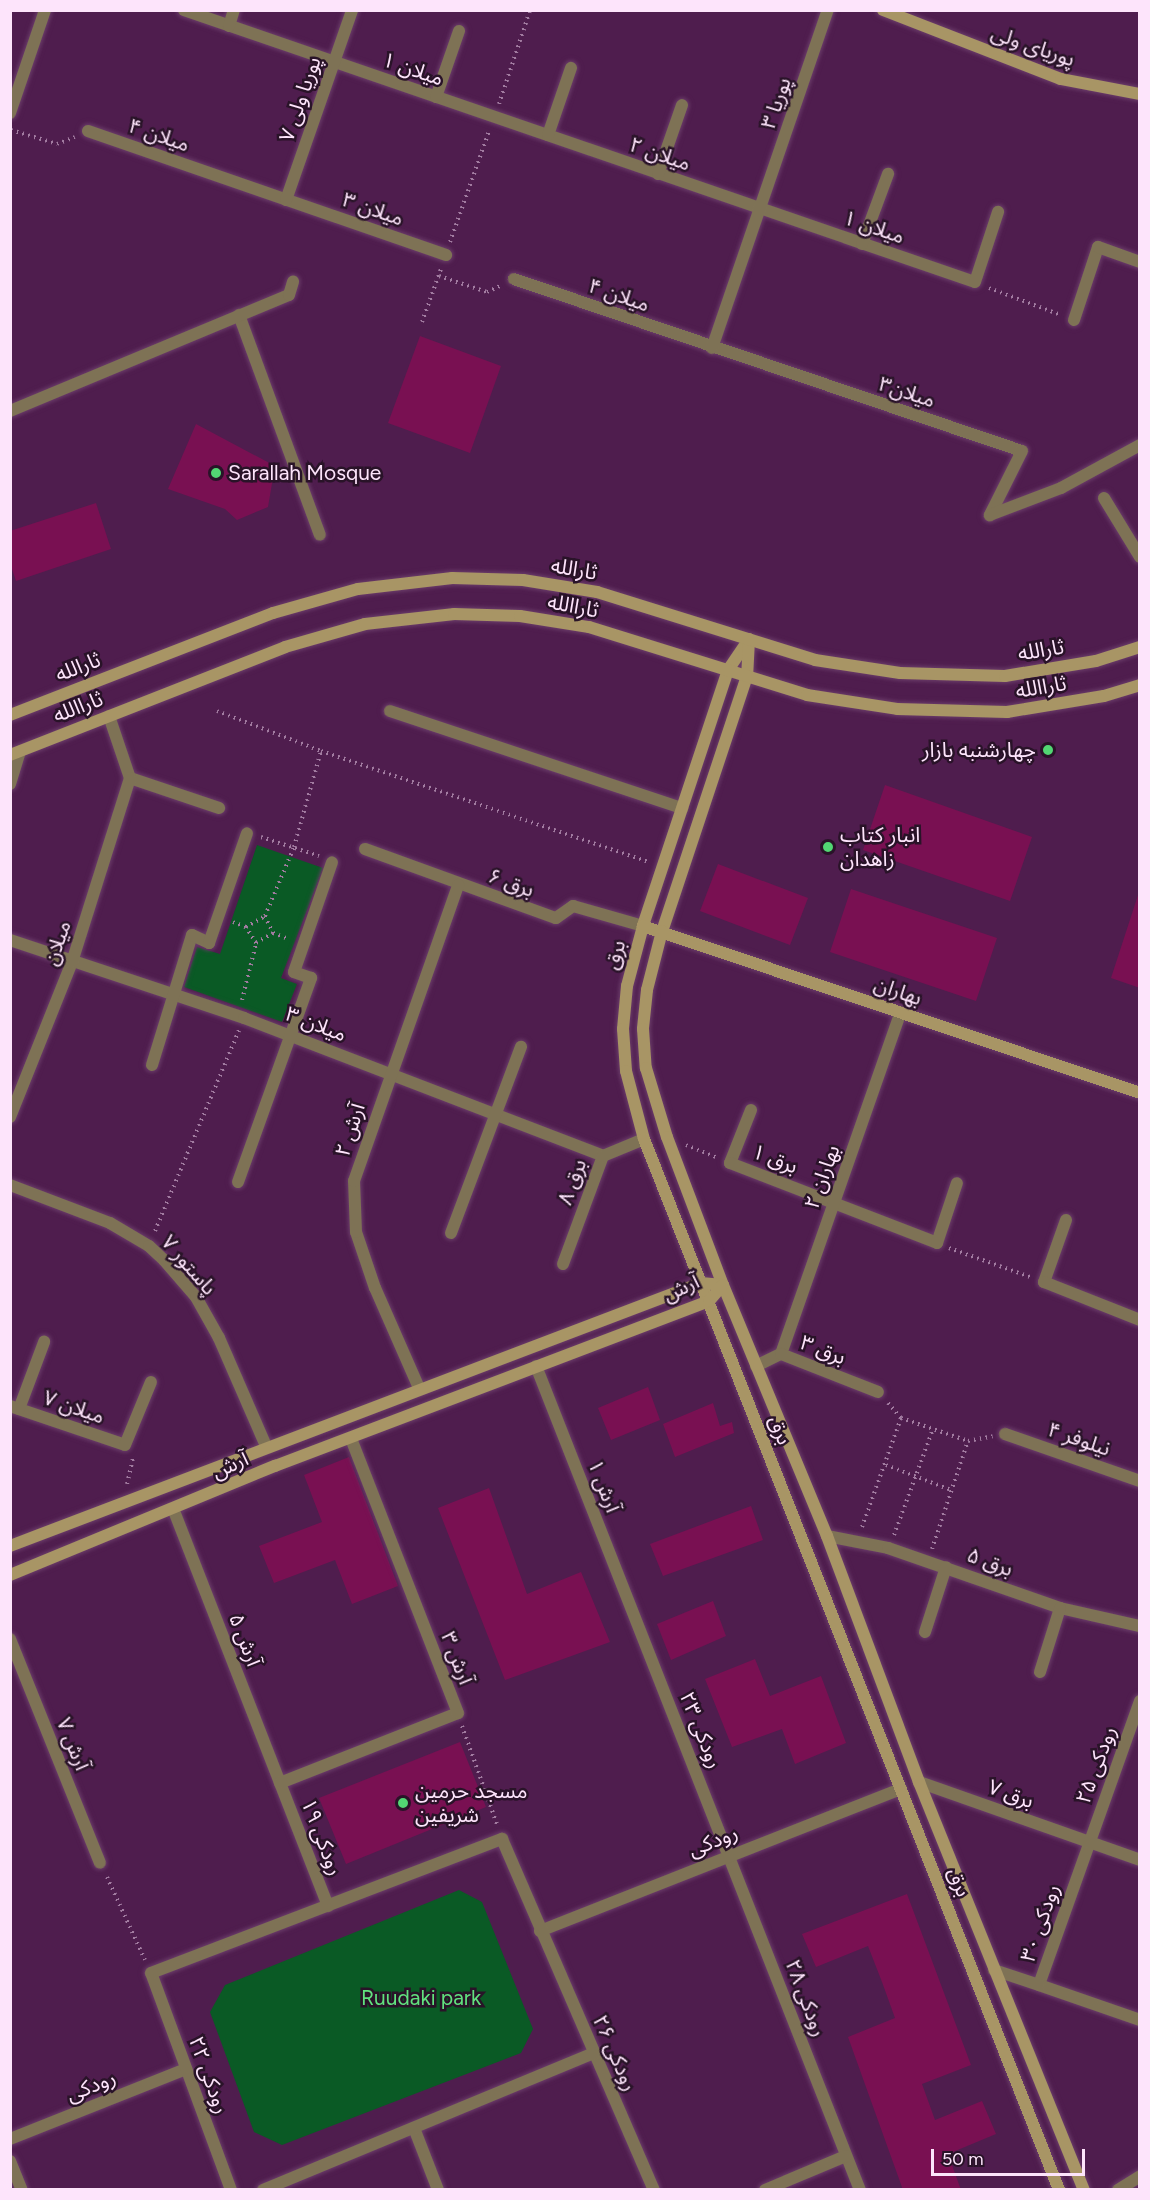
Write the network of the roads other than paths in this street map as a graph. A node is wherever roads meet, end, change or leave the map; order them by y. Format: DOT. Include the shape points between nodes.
graph roads {
  1 [pos="45,10"];
  2 [pos="184,10"];
  3 [pos="234,10"];
  4 [pos="352,10"];
  5 [pos="828,10"];
  6 [pos="883,10"];
  7 [pos="229,26"];
  8 [pos="459,31"];
  9 [pos="334,62"];
  10 [pos="571,68"];
  11 [pos="1140,93"];
  12 [pos="436,97"];
  13 [pos="682,105"];
  14 [pos="10,113"];
  15 [pos="88,131"];
  16 [pos="548,135"];
  17 [pos="658,174"];
  18 [pos="888,174"];
  19 [pos="286,200"];
  20 [pos="760,208"];
  21 [pos="998,212"];
  22 [pos="862,243"];
  23 [pos="446,255"];
  24 [pos="1140,262"];
  25 [pos="513,279"];
  26 [pos="294,282"];
  27 [pos="239,315"];
  28 [pos="1074,320"];
  29 [pos="712,348"];
  30 [pos="10,411"];
  31 [pos="1140,445"];
  32 [pos="1104,498"];
  33 [pos="320,535"];
  34 [pos="1140,557"];
  35 [pos="749,639"];
  36 [pos="1140,647"];
  37 [pos="728,670"];
  38 [pos="747,676"];
  39 [pos="1140,685"];
  40 [pos="390,711"];
  41 [pos="10,715"];
  42 [pos="109,716"];
  43 [pos="15,753"];
  44 [pos="130,778"];
  45 [pos="10,784"];
  46 [pos="219,808"];
  47 [pos="682,808"];
  48 [pos="247,833"];
  49 [pos="366,849"];
  50 [pos="332,862"];
  51 [pos="458,885"];
  52 [pos="643,926"];
  53 [pos="662,931"];
  54 [pos="10,940"];
  55 [pos="72,962"];
  56 [pos="174,994"];
  57 [pos="901,1012"];
  58 [pos="292,1035"];
  59 [pos="521,1047"];
  60 [pos="152,1065"];
  61 [pos="389,1074"];
  62 [pos="1140,1093"];
  63 [pos="751,1110"];
  64 [pos="494,1116"];
  65 [pos="10,1117"];
  66 [pos="644,1139"];
  67 [pos="603,1156"];
  68 [pos="238,1182"];
  69 [pos="957,1184"];
  70 [pos="10,1185"];
  71 [pos="833,1202"];
  72 [pos="1066,1220"];
  73 [pos="451,1233"];
  74 [pos="563,1263"];
  75 [pos="701,1283"];
  76 [pos="723,1285"];
  77 [pos="708,1301"];
  78 [pos="1140,1320"];
  79 [pos="44,1342"];
  80 [pos="781,1354"];
  81 [pos="536,1366"];
  82 [pos="756,1366"];
  83 [pos="151,1382"];
  84 [pos="419,1388"];
  85 [pos="878,1392"];
  86 [pos="15,1408"];
  87 [pos="428,1408"];
  88 [pos="1005,1434"];
  89 [pos="351,1439"];
  90 [pos="266,1446"];
  91 [pos="275,1467"];
  92 [pos="1140,1481"];
  93 [pos="174,1511"];
  94 [pos="827,1536"];
  95 [pos="10,1546"];
  96 [pos="946,1567"];
  97 [pos="10,1575"];
  98 [pos="1060,1608"];
  99 [pos="636,1620"];
  100 [pos="1140,1626"];
  101 [pos="925,1632"];
  102 [pos="10,1639"];
  103 [pos="1040,1672"];
  104 [pos="1140,1701"];
  105 [pos="920,1782"];
  106 [pos="280,1783"];
  107 [pos="901,1789"];
  108 [pos="1089,1842"];
  109 [pos="731,1855"];
  110 [pos="1140,1860"];
  111 [pos="100,1863"];
  112 [pos="328,1905"];
  113 [pos="540,1931"];
  114 [pos="994,1970"];
  115 [pos="1039,1985"];
  116 [pos="1140,2020"];
  117 [pos="594,2053"];
  118 [pos="186,2068"];
  119 [pos="414,2128"];
  120 [pos="10,2139"];
  121 [pos="846,2156"];
  122 [pos="10,2161"];
  123 [pos="1140,2176"];
  124 [pos="22,2190"];
  125 [pos="231,2190"];
  126 [pos="263,2190"];
  127 [pos="438,2190"];
  128 [pos="654,2190"];
  129 [pos="765,2190"];
  130 [pos="860,2190"];
  131 [pos="1059,2190"];
  132 [pos="1084,2190"];
  133 [pos="1118,2190"];
  1 -- 14 [label="street"];
  2 -- 7 [label="street"];
  3 -- 7 [label="street"];
  4 -- 9 [label="street, پوریا ولی ۷"];
  5 -- 20 [label="street, پوریا ۳"];
  6 -- 11 [label="street, پوریای ولی" via="1061,79"];
  7 -- 9 [label="street"];
  8 -- 12 [label="street"];
  9 -- 12 [label="street, میلان ۱"];
  9 -- 19 [label="street, پوریا ولی ۷"];
  10 -- 16 [label="street"];
  12 -- 16 [label="street, میلان ۱"];
  13 -- 17 [label="street"];
  15 -- 19 [label="street, میلان ۴"];
  16 -- 17 [label="street, میلان ۲"];
  17 -- 20 [label="street, میلان ۲"];
  18 -- 22 [label="street"];
  19 -- 23 [label="street, میلان ۳"];
  20 -- 22 [label="street, میلان ۱"];
  20 -- 29 [label="street, پوریا ۳"];
  21 -- 22 [label="street, میلان ۱" via="975,282"];
  24 -- 28 [label="street" via="1098,247"];
  25 -- 29 [label="street, میلان ۴"];
  26 -- 27 [label="street" via="289,295"];
  27 -- 30 [label="street"];
  27 -- 33 [label="street"];
  29 -- 31 [label="street, میلان۳" via="1022,451 990,515 1061,488"];
  32 -- 34 [label="street"];
  35 -- 36 [label="street, ثارالله" via="815,660 900,673 1005,676 1096,661"];
  35 -- 37 [label="street, برق"];
  35 -- 38 [label="street, برق"];
  35 -- 41 [label="street, ثارالله" via="597,592 523,580 452,578 358,589 273,613"];
  37 -- 38 [label="street, ثاراالله"];
  37 -- 42 [label="street, ثاراالله" via="589,627 520,616 454,614 365,624 285,647"];
  37 -- 47 [label="street, برق"];
  38 -- 39 [label="street, ثاراالله" via="807,695 897,709 1007,712 1104,696"];
  38 -- 53 [label="street, برق"];
  40 -- 47 [label="street"];
  42 -- 43 [label="street, ثاراالله"];
  42 -- 44 [label="street"];
  43 -- 45 [label="street"];
  44 -- 46 [label="street"];
  44 -- 55 [label="street, میلان"];
  47 -- 52 [label="street, برق"];
  48 -- 56 [label="street" via="209,943 192,935"];
  49 -- 51 [label="street, برق ۶"];
  50 -- 58 [label="street" via="294,972 311,978"];
  51 -- 52 [label="street, برق ۶" via="556,918 573,906"];
  51 -- 61 [label="street, آرش ۲"];
  52 -- 53 [label="street, بهاران"];
  52 -- 66 [label="street, برق" via="627,986 623,1029 626,1071"];
  53 -- 57 [label="street, بهاران"];
  53 -- 76 [label="street, برق" via="647,990 643,1029 646,1068 667,1137"];
  54 -- 55 [label="street, میلان ۳"];
  55 -- 56 [label="street, میلان ۳"];
  55 -- 65 [label="street, میلان"];
  56 -- 58 [label="street, میلان ۳"];
  56 -- 60 [label="street"];
  57 -- 62 [label="street, بهاران"];
  57 -- 71 [label="street, بهاران ۲"];
  58 -- 61 [label="street, میلان ۳"];
  58 -- 68 [label="street"];
  59 -- 64 [label="street"];
  61 -- 64 [label="street, میلان ۳"];
  61 -- 84 [label="street, آرش ۲" via="354,1181 356,1232 375,1288"];
  63 -- 71 [label="street, برق ۱" via="730,1163"];
  64 -- 67 [label="street, میلان ۳"];
  64 -- 73 [label="street"];
  66 -- 67 [label="street, برق ۸"];
  66 -- 75 [label="street, برق"];
  67 -- 74 [label="street, برق ۸"];
  69 -- 71 [label="street, برق ۱" via="937,1244"];
  70 -- 90 [label="street, پاستور ۷" via="110,1223 149,1246 196,1297"];
  71 -- 80 [label="street, بهاران ۲"];
  72 -- 78 [label="street" via="1044,1282"];
  75 -- 76 [label="street, آرش"];
  75 -- 77 [label="street, برق"];
  75 -- 84 [label="street, آرش"];
  76 -- 77 [label="street, آرش"];
  76 -- 82 [label="street, برق"];
  77 -- 81 [label="street, آرش"];
  77 -- 107 [label="street, برق"];
  79 -- 86 [label="street"];
  80 -- 82 [label="street, برق ۳"];
  80 -- 85 [label="street, برق ۳"];
  81 -- 87 [label="street, آرش"];
  81 -- 99 [label="street, آرش ۱"];
  82 -- 94 [label="street, برق"];
  83 -- 86 [label="street, میلان ۷" via="125,1445"];
  84 -- 87 [label="street"];
  84 -- 90 [label="street, آرش"];
  87 -- 89 [label="street, آرش"];
  88 -- 92 [label="street, نیلوفر ۴"];
  89 -- 91 [label="street, آرش"];
  89 -- 106 [label="street, آرش ۳" via="458,1713"];
  90 -- 91 [label="street"];
  90 -- 95 [label="street, آرش"];
  91 -- 93 [label="street, آرش"];
  93 -- 97 [label="street, آرش"];
  93 -- 106 [label="street, آرش ۵"];
  94 -- 96 [label="street, برق ۵" via="888,1548"];
  94 -- 105 [label="street, برق"];
  96 -- 98 [label="street, برق ۵"];
  96 -- 101 [label="street"];
  98 -- 100 [label="street, برق ۵"];
  98 -- 103 [label="street"];
  99 -- 109 [label="street, رودکی ۲۳"];
  102 -- 111 [label="street, آرش ۷"];
  104 -- 108 [label="street, رودکی ۲۵"];
  105 -- 107 [label="street"];
  105 -- 108 [label="street, برق ۷"];
  105 -- 114 [label="street, برق"];
  106 -- 112 [label="street, رودکی ۱۹"];
  107 -- 109 [label="street, رودکی"];
  107 -- 131 [label="street, برق"];
  108 -- 110 [label="street, برق ۷"];
  108 -- 115 [label="street, رودکی ۳۰"];
  109 -- 113 [label="street, رودکی"];
  109 -- 121 [label="street, رودکی ۲۸"];
  112 -- 113 [label="street, رودکی ۲۶" via="502,1839"];
  112 -- 118 [label="street, رودکی ۲۲" via="151,1973"];
  113 -- 117 [label="street, رودکی ۲۶"];
  114 -- 115 [label="street"];
  114 -- 132 [label="street, برق"];
  115 -- 116 [label="street, رودکی ۳۰"];
  117 -- 119 [label="street"];
  117 -- 128 [label="street, رودکی ۲۶"];
  118 -- 120 [label="street, رودکی"];
  118 -- 125 [label="street, رودکی ۲۲"];
  119 -- 126 [label="street"];
  119 -- 127 [label="street"];
  121 -- 129 [label="street"];
  121 -- 130 [label="street, رودکی ۲۸"];
  122 -- 124 [label="street"];
  123 -- 133 [label="street"];
}
